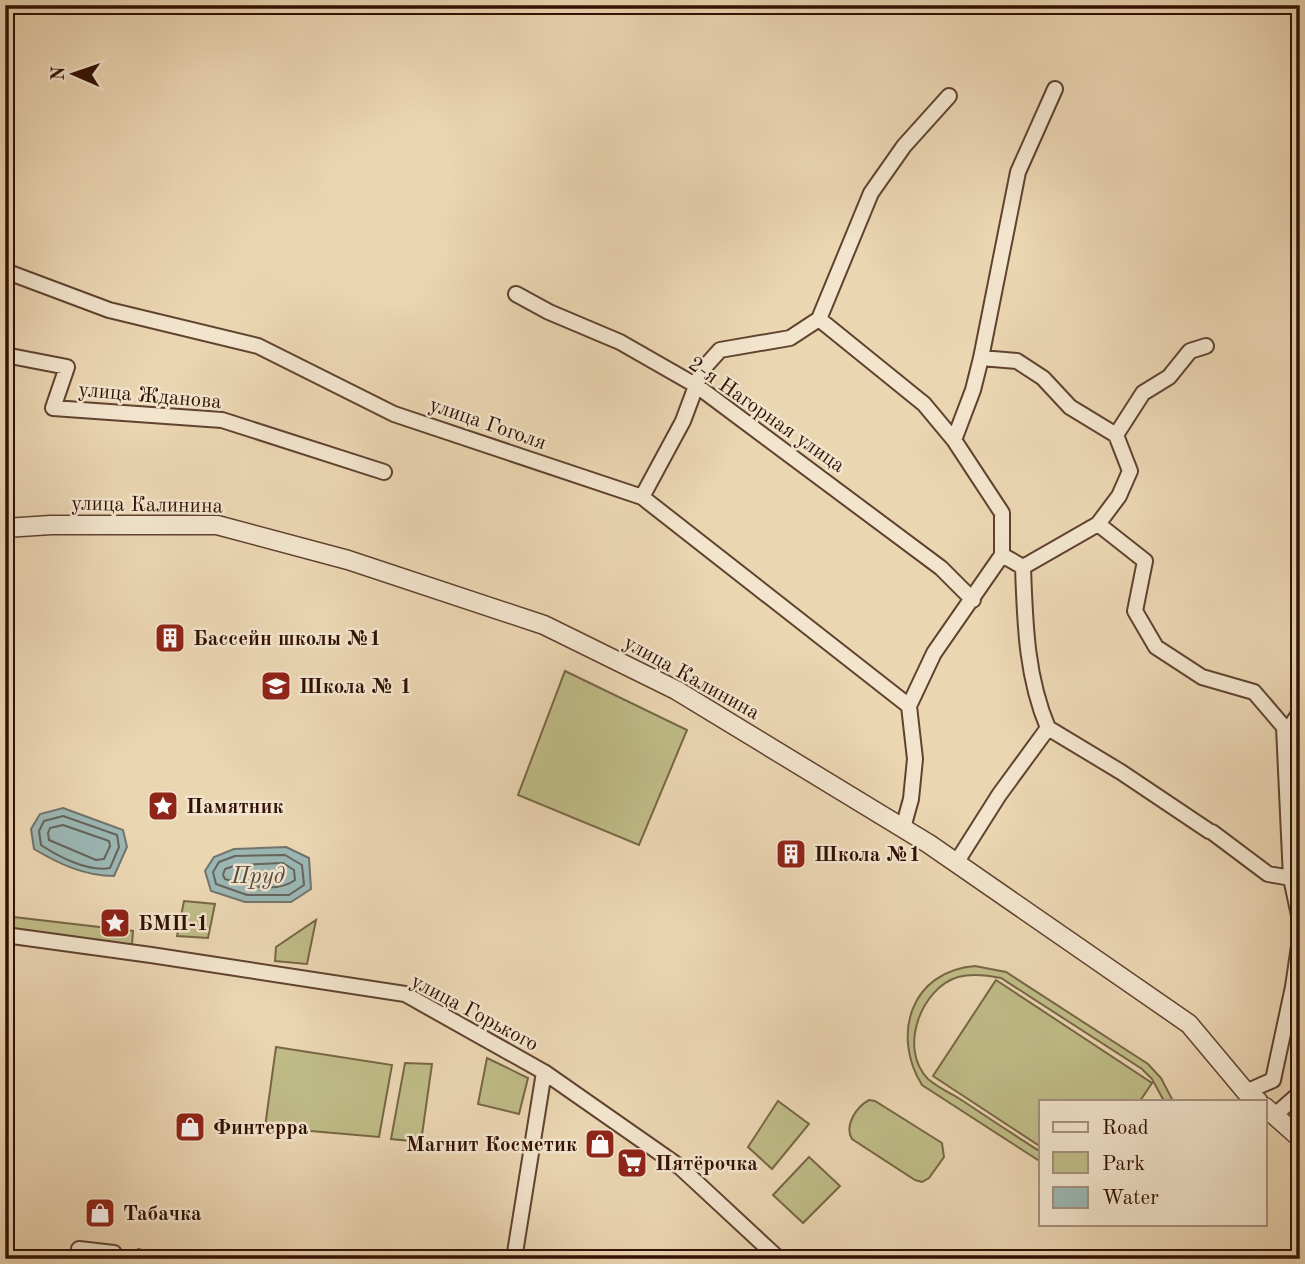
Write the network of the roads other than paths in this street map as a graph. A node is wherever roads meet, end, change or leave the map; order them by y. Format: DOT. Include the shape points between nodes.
graph roads {
  1 [pos="1055,89"];
  2 [pos="949,96"];
  3 [pos="5,271"];
  4 [pos="516,294"];
  5 [pos="819,319"];
  6 [pos="1206,346"];
  7 [pos="5,355"];
  8 [pos="981,358"];
  9 [pos="697,386"];
  10 [pos="1116,435"];
  11 [pos="954,440"];
  12 [pos="384,472"];
  13 [pos="642,497"];
  14 [pos="1098,524"];
  15 [pos="5,528"];
  16 [pos="1002,555"];
  17 [pos="1023,566"];
  18 [pos="973,600"];
  19 [pos="909,706"];
  20 [pos="1300,712"];
  21 [pos="1048,729"];
  22 [pos="1285,735"];
  23 [pos="903,828"];
  24 [pos="956,863"];
  25 [pos="1291,878"];
  26 [pos="1300,920"];
  27 [pos="5,935"];
  28 [pos="1300,939"];
  29 [pos="544,1072"];
  30 [pos="1300,1093"];
  31 [pos="1252,1096"];
  32 [pos="1270,1111"];
  33 [pos="1300,1138"];
  34 [pos="79,1249"];
  35 [pos="114,1253"];
  36 [pos="514,1259"];
  37 [pos="779,1259"];
  1 -- 8 [label="street" via="1018,172"];
  2 -- 5 [label="street" via="904,146 871,193"];
  3 -- 13 [label="street, улица Гоголя" via="109,310 258,346 394,414"];
  4 -- 9 [label="street, 2-я Нагорная улица" via="620,342"];
  5 -- 9 [label="street" via="790,338 720,350 702,370"];
  5 -- 11 [label="street" via="924,404"];
  6 -- 10 [label="street" via="1190,351 1169,377 1143,393"];
  7 -- 12 [label="street, улица Жданова" via="67,367 53,408 222,420"];
  8 -- 10 [label="street" via="1017,361 1070,407"];
  8 -- 11 [label="street"];
  9 -- 13 [label="street"];
  9 -- 18 [label="street, 2-я Нагорная улица" via="941,568"];
  10 -- 14 [label="street" via="1130,471 1119,496"];
  11 -- 16 [label="street" via="1002,513"];
  13 -- 19 [label="street, улица Гоголя"];
  14 -- 17 [label="street"];
  14 -- 22 [label="street" via="1144,561 1135,611 1156,647 1202,677 1254,692 1284,727"];
  15 -- 23 [label="street, улица Калинина" via="217,525 361,564 544,625 676,690"];
  16 -- 17 [label="street"];
  16 -- 18 [label="street"];
  17 -- 21 [label="street" via="1026,647 1036,701"];
  18 -- 19 [label="street" via="934,653"];
  19 -- 23 [label="street" via="915,759"];
  20 -- 22 [label="street"];
  21 -- 24 [label="street"];
  21 -- 25 [label="street" via="1147,789 1268,874"];
  22 -- 25 [label="street"];
  23 -- 24 [label="street, улица Калинина"];
  24 -- 31 [label="street, улица Калинина" via="1189,1024"];
  25 -- 26 [label="street"];
  27 -- 29 [label="street, улица Горького" via="405,994"];
  28 -- 31 [label="street" via="1273,1080"];
  29 -- 36 [label="street"];
  29 -- 37 [label="street, улица Горького" via="680,1167"];
  30 -- 32 [label="street"];
  32 -- 33 [label="street"];
  34 -- 35 [label="street"];
}
